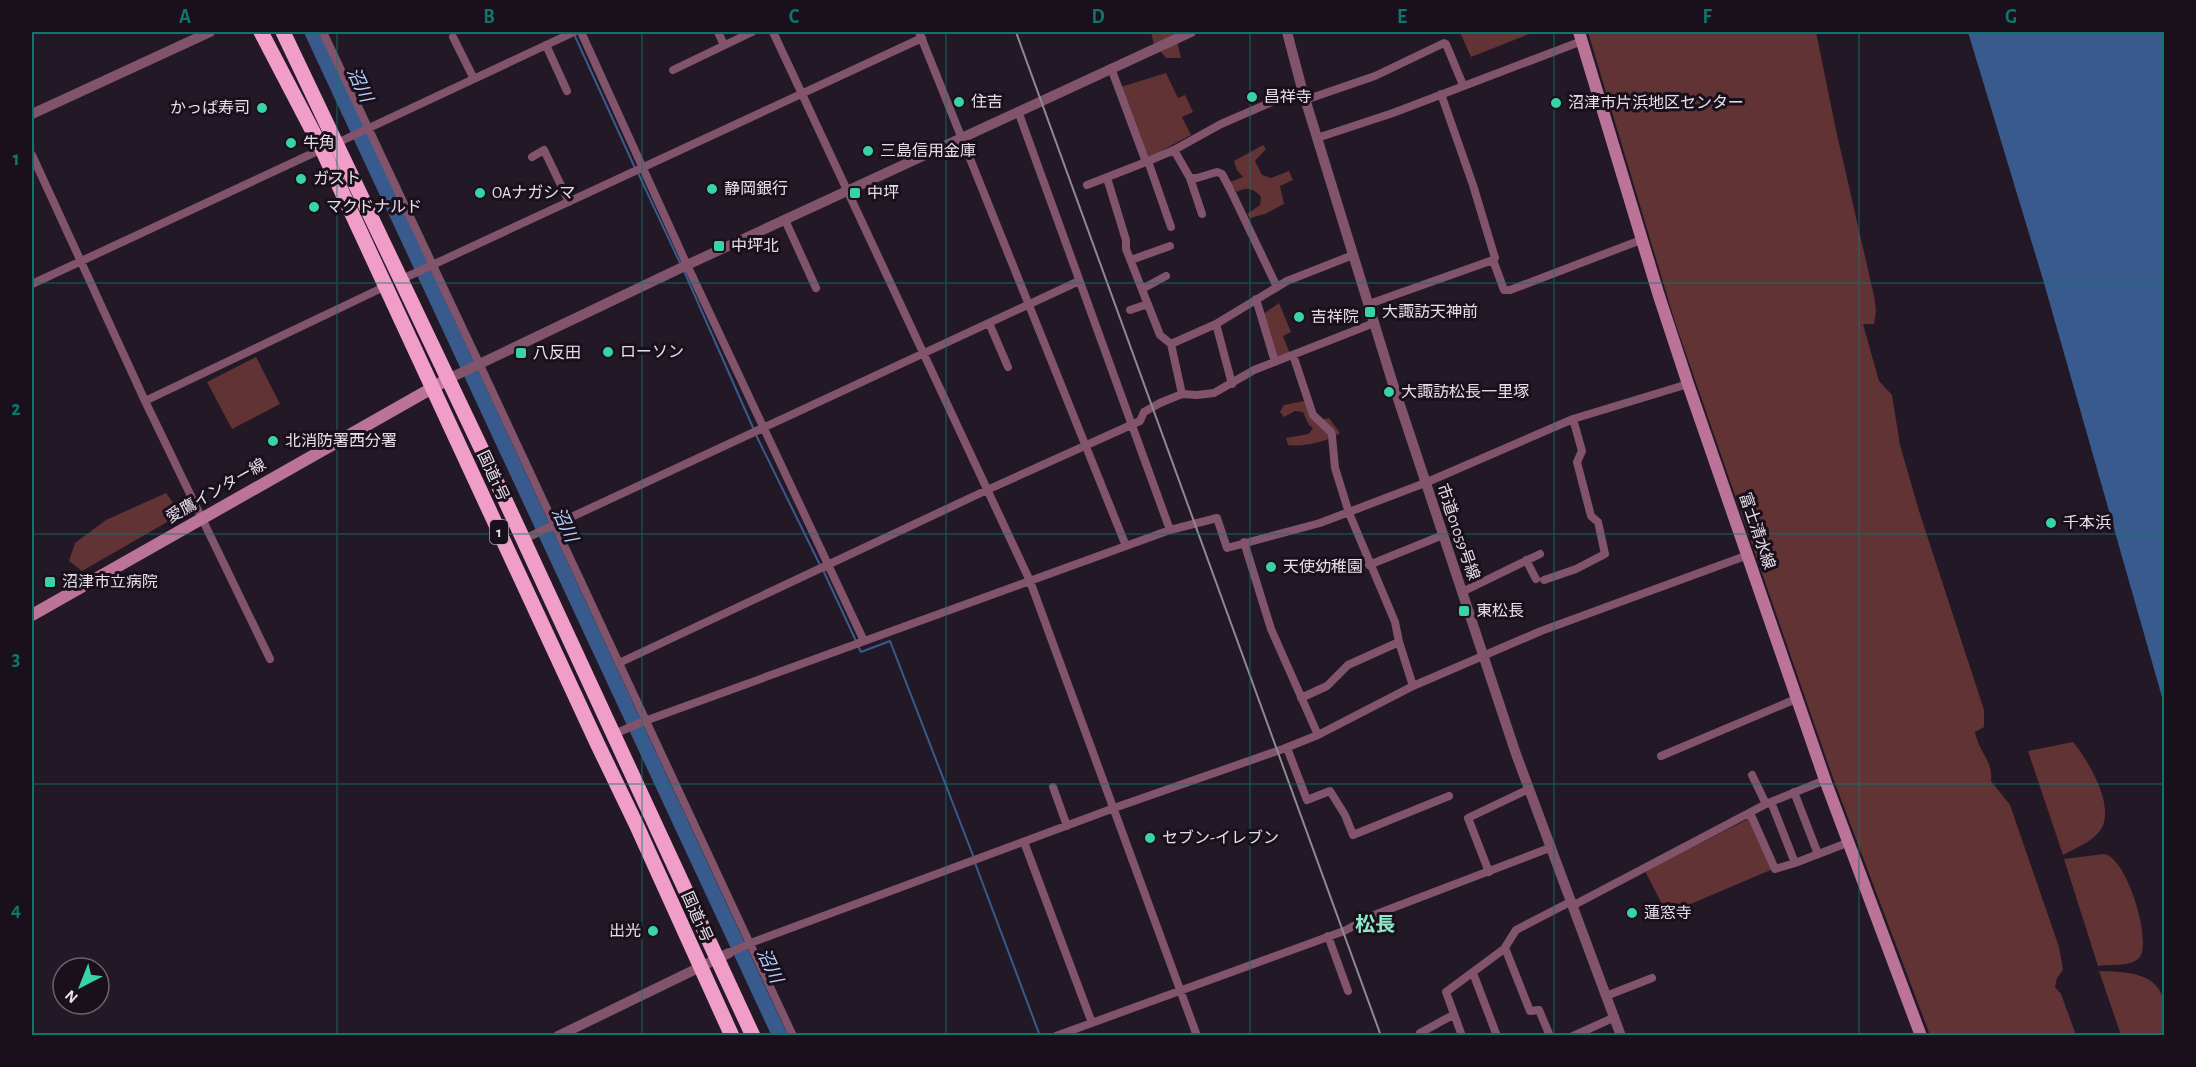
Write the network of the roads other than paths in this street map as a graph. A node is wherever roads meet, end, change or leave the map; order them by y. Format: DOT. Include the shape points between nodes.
graph roads {
  1 [pos="210,32"];
  2 [pos="261,32"];
  3 [pos="283,32"];
  4 [pos="322,32"];
  5 [pos="574,32"];
  6 [pos="581,32"];
  7 [pos="718,32"];
  8 [pos="752,32"];
  9 [pos="772,32"];
  10 [pos="1191,32"];
  11 [pos="1287,32"];
  12 [pos="920,35"];
  13 [pos="1174,35"];
  14 [pos="1580,36"];
  15 [pos="453,37"];
  16 [pos="546,45"];
  17 [pos="724,45"];
  18 [pos="1110,68"];
  19 [pos="673,70"];
  20 [pos="474,79"];
  21 [pos="1463,85"];
  22 [pos="1302,89"];
  23 [pos="567,91"];
  24 [pos="801,94"];
  25 [pos="1441,94"];
  26 [pos="1305,100"];
  27 [pos="1017,111"];
  28 [pos="32,114"];
  29 [pos="368,129"];
  30 [pos="962,138"];
  31 [pos="1317,138"];
  32 [pos="343,140"];
  33 [pos="322,149"];
  34 [pos="1174,150"];
  35 [pos="32,155"];
  36 [pos="532,157"];
  37 [pos="1147,162"];
  38 [pos="642,167"];
  39 [pos="1107,178"];
  40 [pos="1190,178"];
  41 [pos="1087,186"];
  42 [pos="847,191"];
  43 [pos="569,202"];
  44 [pos="1202,214"];
  45 [pos="785,220"];
  46 [pos="1171,227"];
  47 [pos="1641,240"];
  48 [pos="1170,246"];
  49 [pos="1353,255"];
  50 [pos="1493,260"];
  51 [pos="81,261"];
  52 [pos="1131,261"];
  53 [pos="431,267"];
  54 [pos="681,268"];
  55 [pos="1166,276"];
  56 [pos="399,281"];
  57 [pos="1079,281"];
  58 [pos="32,284"];
  59 [pos="1277,287"];
  60 [pos="816,288"];
  61 [pos="1142,288"];
  62 [pos="1256,299"];
  63 [pos="1029,304"];
  64 [pos="1148,304"];
  65 [pos="1369,304"];
  66 [pos="1130,310"];
  67 [pos="988,323"];
  68 [pos="1374,323"];
  69 [pos="1216,324"];
  70 [pos="1171,344"];
  71 [pos="924,355"];
  72 [pos="1293,355"];
  73 [pos="1275,362"];
  74 [pos="478,363"];
  75 [pos="1008,367"];
  76 [pos="453,376"];
  77 [pos="1232,384"];
  78 [pos="1688,384"];
  79 [pos="432,388"];
  80 [pos="1182,394"];
  81 [pos="145,401"];
  82 [pos="1573,419"];
  83 [pos="1133,425"];
  84 [pos="764,428"];
  85 [pos="1086,446"];
  86 [pos="1425,483"];
  87 [pos="987,490"];
  88 [pos="1349,513"];
  89 [pos="201,519"];
  90 [pos="553,526"];
  91 [pos="1170,530"];
  92 [pos="1443,535"];
  93 [pos="529,536"];
  94 [pos="1244,542"];
  95 [pos="1126,546"];
  96 [pos="1540,554"];
  97 [pos="1748,555"];
  98 [pos="1526,560"];
  99 [pos="1369,565"];
  100 [pos="829,566"];
  101 [pos="1030,581"];
  102 [pos="1462,591"];
  103 [pos="32,615"];
  104 [pos="864,642"];
  105 [pos="1399,642"];
  106 [pos="1484,656"];
  107 [pos="270,659"];
  108 [pos="619,663"];
  109 [pos="1413,686"];
  110 [pos="1301,698"];
  111 [pos="1796,699"];
  112 [pos="644,721"];
  113 [pos="619,733"];
  114 [pos="1318,735"];
  115 [pos="1287,748"];
  116 [pos="1661,756"];
  117 [pos="1752,775"];
  118 [pos="1825,780"];
  119 [pos="1053,788"];
  120 [pos="1529,789"];
  121 [pos="1794,792"];
  122 [pos="1449,796"];
  123 [pos="1768,803"];
  124 [pos="1114,808"];
  125 [pos="1750,813"];
  126 [pos="1067,826"];
  127 [pos="1024,842"];
  128 [pos="1847,843"];
  129 [pos="1551,847"];
  130 [pos="1818,854"];
  131 [pos="1795,863"];
  132 [pos="1489,872"];
  133 [pos="1573,903"];
  134 [pos="1328,936"];
  135 [pos="749,944"];
  136 [pos="1505,948"];
  137 [pos="723,956"];
  138 [pos="700,967"];
  139 [pos="1473,973"];
  140 [pos="1652,978"];
  141 [pos="1180,991"];
  142 [pos="1348,991"];
  143 [pos="1606,996"];
  144 [pos="1453,1015"];
  145 [pos="1615,1017"];
  146 [pos="1092,1023"];
  147 [pos="1420,1033"];
  148 [pos="558,1035"];
  149 [pos="732,1035"];
  150 [pos="753,1035"];
  151 [pos="793,1035"];
  152 [pos="1056,1035"];
  153 [pos="1197,1035"];
  154 [pos="1462,1035"];
  155 [pos="1497,1035"];
  156 [pos="1550,1035"];
  157 [pos="1573,1035"];
  158 [pos="1621,1035"];
  159 [pos="1921,1035"];
  1 -- 28 [label="street"];
  2 -- 33 [label="highway, 国道1号 / 1"];
  3 -- 32 [label="highway, 国道1号 / 1"];
  4 -- 29 [label="street"];
  5 -- 16 [label="street"];
  6 -- 38 [label="street"];
  7 -- 17 [label="street"];
  8 -- 17 [label="street"];
  9 -- 24 [label="street"];
  10 -- 13 [label="street"];
  11 -- 22 [label="street, 市道01059号線"];
  12 -- 24 [label="street"];
  12 -- 30 [label="street"];
  13 -- 18 [label="street"];
  14 -- 21 [label="street"];
  14 -- 47 [label="main road, 富士清水線"];
  15 -- 20 [label="street"];
  16 -- 20 [label="street"];
  16 -- 23 [label="street"];
  17 -- 19 [label="street"];
  18 -- 27 [label="street"];
  18 -- 37 [label="street"];
  20 -- 29 [label="street"];
  21 -- 25 [label="street"];
  21 -- 26 [label="street" via="1444,43 1375,76"];
  22 -- 26 [label="street, 市道01059号線"];
  22 -- 34 [label="street" via="1221,124"];
  24 -- 38 [label="street"];
  24 -- 42 [label="street"];
  25 -- 31 [label="street"];
  25 -- 50 [label="street" via="1473,185"];
  26 -- 31 [label="street, 市道01059号線"];
  27 -- 30 [label="street"];
  27 -- 57 [label="street"];
  29 -- 32 [label="street"];
  29 -- 53 [label="street"];
  30 -- 42 [label="street"];
  30 -- 63 [label="street"];
  31 -- 49 [label="street, 市道01059号線"];
  32 -- 56 [label="highway, 国道1号 / 1"];
  33 -- 51 [label="street"];
  33 -- 56 [label="highway, 国道1号 / 1"];
  34 -- 37 [label="street"];
  34 -- 40 [label="street"];
  35 -- 51 [label="street"];
  36 -- 43 [label="street" via="544,150"];
  37 -- 39 [label="street"];
  37 -- 46 [label="street"];
  38 -- 43 [label="street"];
  38 -- 54 [label="street"];
  39 -- 41 [label="street"];
  39 -- 52 [label="street"];
  40 -- 44 [label="street"];
  40 -- 59 [label="street" via="1222,174"];
  42 -- 45 [label="street"];
  42 -- 71 [label="street"];
  43 -- 53 [label="street"];
  45 -- 54 [label="street"];
  45 -- 60 [label="street"];
  47 -- 50 [label="street" via="1510,290 1501,285"];
  47 -- 78 [label="main road, 富士清水線"];
  48 -- 52 [label="street"];
  49 -- 59 [label="street"];
  49 -- 65 [label="street, 市道01059号線"];
  50 -- 65 [label="street"];
  51 -- 58 [label="street"];
  51 -- 81 [label="street"];
  52 -- 61 [label="street"];
  53 -- 56 [label="street"];
  53 -- 74 [label="street"];
  54 -- 74 [label="street"];
  54 -- 84 [label="street"];
  55 -- 61 [label="street"];
  56 -- 76 [label="highway, 国道1号 / 1"];
  56 -- 79 [label="highway, 国道1号 / 1"];
  56 -- 81 [label="street"];
  57 -- 63 [label="street"];
  57 -- 83 [label="street"];
  59 -- 62 [label="street"];
  61 -- 64 [label="street"];
  62 -- 69 [label="street"];
  62 -- 73 [label="street"];
  63 -- 67 [label="street"];
  63 -- 85 [label="street"];
  64 -- 66 [label="street"];
  64 -- 70 [label="street" via="1160,335"];
  65 -- 68 [label="street, 市道01059号線"];
  67 -- 71 [label="street"];
  67 -- 75 [label="street"];
  68 -- 72 [label="street"];
  68 -- 86 [label="street, 市道01059号線"];
  69 -- 70 [label="street"];
  69 -- 77 [label="street"];
  70 -- 80 [label="street"];
  71 -- 84 [label="street"];
  71 -- 87 [label="street"];
  72 -- 73 [label="street"];
  72 -- 88 [label="street" via="1313,415 1331,432 1334,462"];
  73 -- 77 [label="street"];
  74 -- 76 [label="street"];
  74 -- 90 [label="street"];
  76 -- 79 [label="main road, 愛鷹インター線"];
  76 -- 93 [label="highway, 国道1号 / 1"];
  77 -- 80 [label="street" via="1214,393"];
  78 -- 82 [label="street"];
  78 -- 97 [label="main road, 富士清水線"];
  79 -- 89 [label="main road, 愛鷹インター線"];
  79 -- 138 [label="highway, 国道1号 / 1"];
  80 -- 83 [label="street" via="1153,406"];
  81 -- 89 [label="street"];
  82 -- 86 [label="street"];
  82 -- 98 [label="street" via="1582,451 1577,462 1605,554 1576,569 1540,580"];
  83 -- 85 [label="street"];
  83 -- 91 [label="street"];
  84 -- 90 [label="street"];
  84 -- 100 [label="street"];
  85 -- 87 [label="street"];
  85 -- 95 [label="street"];
  86 -- 88 [label="street"];
  86 -- 92 [label="street, 市道01059号線"];
  87 -- 100 [label="street"];
  87 -- 101 [label="street"];
  88 -- 94 [label="street"];
  88 -- 99 [label="street"];
  89 -- 103 [label="main road, 愛鷹インター線"];
  89 -- 107 [label="street"];
  90 -- 93 [label="street"];
  90 -- 108 [label="street"];
  91 -- 94 [label="street" via="1217,518 1227,548"];
  91 -- 95 [label="street"];
  92 -- 99 [label="street"];
  92 -- 102 [label="street, 市道01059号線"];
  93 -- 113 [label="highway, 国道1号 / 1"];
  94 -- 110 [label="street" via="1271,629"];
  95 -- 101 [label="street"];
  96 -- 98 [label="street"];
  97 -- 106 [label="street"];
  97 -- 111 [label="main road, 富士清水線"];
  98 -- 102 [label="street"];
  99 -- 105 [label="street" via="1395,622"];
  100 -- 104 [label="street"];
  100 -- 108 [label="street"];
  101 -- 104 [label="street"];
  101 -- 124 [label="street"];
  102 -- 106 [label="street, 市道01059号線"];
  104 -- 112 [label="street"];
  105 -- 109 [label="street"];
  105 -- 110 [label="street" via="1347,665 1327,686"];
  106 -- 109 [label="street"];
  106 -- 120 [label="street, 市道01059号線"];
  108 -- 112 [label="street"];
  109 -- 114 [label="street"];
  110 -- 114 [label="street"];
  111 -- 116 [label="street"];
  111 -- 118 [label="main road, 富士清水線"];
  112 -- 113 [label="street"];
  112 -- 135 [label="street"];
  113 -- 137 [label="highway, 国道1号 / 1"];
  114 -- 115 [label="street"];
  115 -- 122 [label="street" via="1307,800 1330,791 1353,835"];
  115 -- 124 [label="street"];
  117 -- 123 [label="street"];
  118 -- 121 [label="street"];
  118 -- 128 [label="main road, 富士清水線"];
  119 -- 126 [label="street"];
  120 -- 129 [label="street, 市道01059号線"];
  120 -- 132 [label="street" via="1468,819"];
  121 -- 123 [label="street"];
  121 -- 130 [label="street"];
  123 -- 125 [label="street"];
  123 -- 131 [label="street"];
  124 -- 126 [label="street"];
  124 -- 141 [label="street"];
  125 -- 131 [label="street" via="1775,869"];
  125 -- 133 [label="street"];
  126 -- 127 [label="street"];
  127 -- 135 [label="street"];
  127 -- 146 [label="street"];
  128 -- 130 [label="street"];
  128 -- 159 [label="main road, 富士清水線"];
  129 -- 132 [label="street"];
  129 -- 133 [label="street, 市道01059号線"];
  130 -- 131 [label="street"];
  132 -- 134 [label="street"];
  133 -- 136 [label="street" via="1516,930"];
  133 -- 143 [label="street, 市道01059号線"];
  134 -- 141 [label="street"];
  134 -- 142 [label="street"];
  135 -- 137 [label="street"];
  135 -- 151 [label="street"];
  136 -- 139 [label="street"];
  136 -- 156 [label="street" via="1530,1011 1539,1010"];
  137 -- 138 [label="street"];
  137 -- 150 [label="highway, 国道1号 / 1"];
  138 -- 148 [label="street"];
  138 -- 149 [label="highway, 国道1号 / 1"];
  139 -- 144 [label="street" via="1446,992"];
  139 -- 155 [label="street"];
  140 -- 143 [label="street"];
  141 -- 146 [label="street"];
  141 -- 153 [label="street"];
  143 -- 145 [label="street, 市道01059号線"];
  144 -- 147 [label="street"];
  144 -- 154 [label="street"];
  145 -- 157 [label="street"];
  145 -- 158 [label="street, 市道01059号線"];
  146 -- 152 [label="street"];
}
